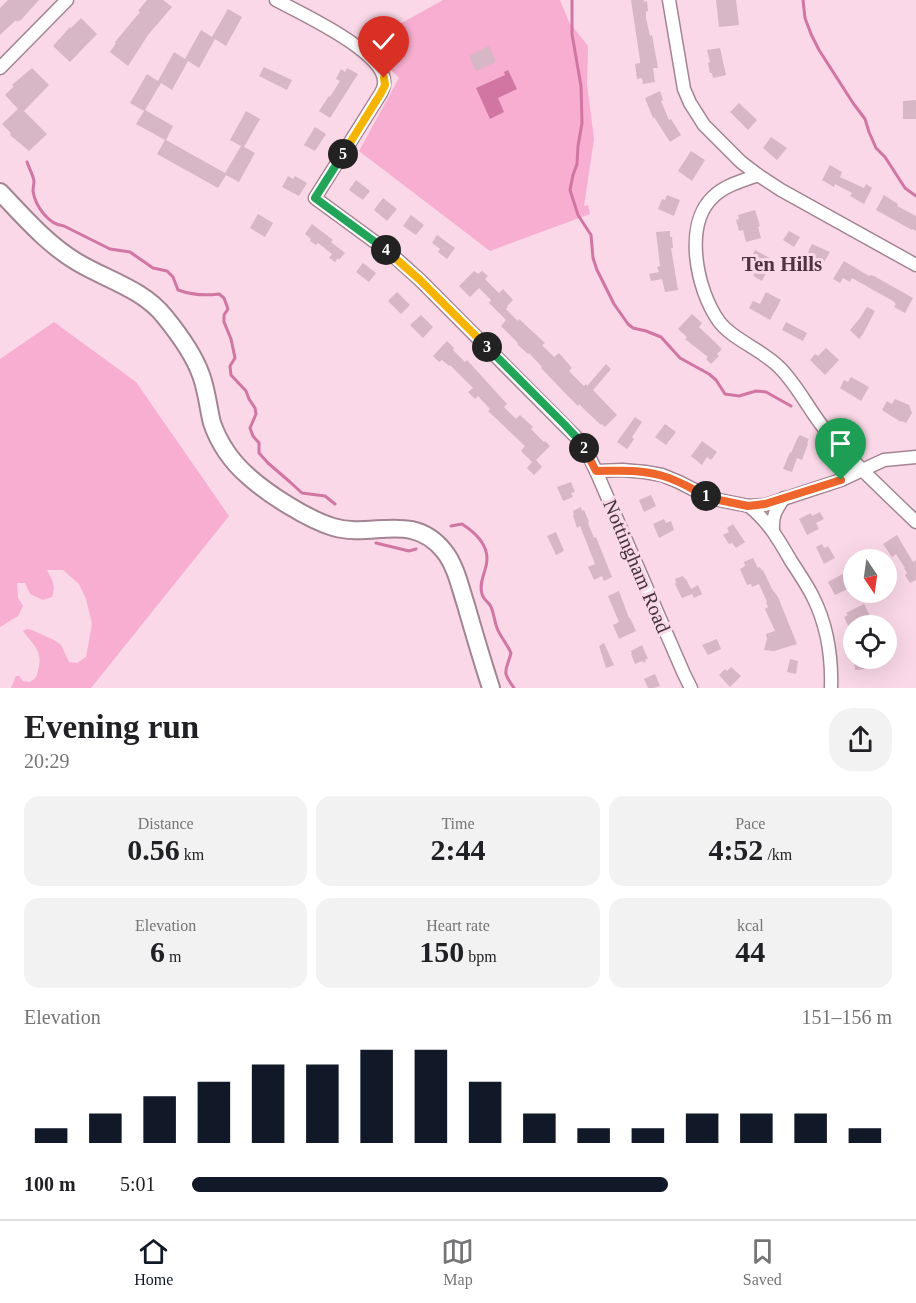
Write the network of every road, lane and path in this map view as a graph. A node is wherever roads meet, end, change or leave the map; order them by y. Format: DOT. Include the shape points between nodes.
graph roads {
  1 [pos="67,0"];
  2 [pos="276,0"];
  3 [pos="669,0"];
  4 [pos="0,68"];
  5 [pos="758,175"];
  6 [pos="0,192"];
  7 [pos="916,265"];
  8 [pos="916,457"];
  9 [pos="863,470"];
  10 [pos="596,471"];
  11 [pos="784,498"];
  12 [pos="748,506"];
  13 [pos="916,522"];
  14 [pos="773,530"];
  15 [pos="491,688"];
  16 [pos="691,688"];
  17 [pos="831,688"];
  1 -- 4 [label="street"];
  2 -- 10 [label="street, Nottingham Road" via="346,38 366,53 384,78 381,93 315,198 420,280 578,439"];
  3 -- 5 [label="street" via="684,89 690,103 704,125"];
  5 -- 7 [label="street"];
  5 -- 9 [label="street" via="723,189 702,209 696,240 702,285 719,321 781,368 821,424"];
  6 -- 15 [label="street" via="59,250 141,295 164,315 196,363 216,434 249,477 298,511 334,527 414,530 437,543 456,575"];
  8 -- 9 [label="street" via="884,460"];
  9 -- 11 [label="street"];
  9 -- 13 [label="street"];
  10 -- 12 [label="street" via="662,475 706,496"];
  10 -- 16 [label="street, Nottingham Road"];
  11 -- 12 [label="street"];
  11 -- 14 [label="street" via="772,519"];
  12 -- 14 [label="street"];
  14 -- 17 [label="street" via="819,612 831,657"];
}
